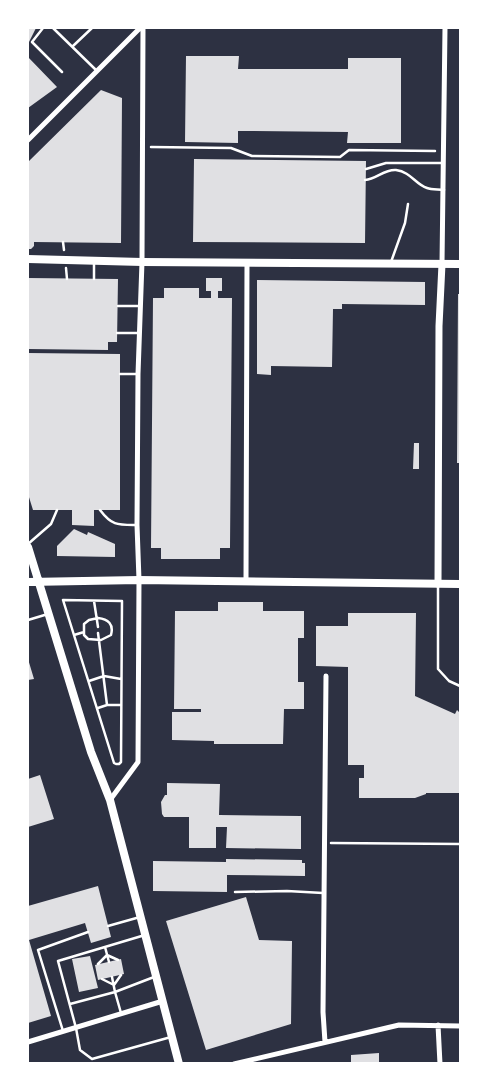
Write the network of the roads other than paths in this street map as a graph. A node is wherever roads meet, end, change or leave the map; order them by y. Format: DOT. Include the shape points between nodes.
graph roads {
  1 [pos="43,28"];
  2 [pos="54,28"];
  3 [pos="92,28"];
  4 [pos="141,28"];
  5 [pos="445,28"];
  6 [pos="73,46"];
  7 [pos="97,70"];
  8 [pos="62,72"];
  9 [pos="28,140"];
  10 [pos="444,163"];
  11 [pos="366,169"];
  12 [pos="366,180"];
  13 [pos="444,190"];
  14 [pos="408,204"];
  15 [pos="28,259"];
  16 [pos="94,261"];
  17 [pos="142,262"];
  18 [pos="247,263"];
  19 [pos="391,264"];
  20 [pos="442,264"];
  21 [pos="460,264"];
  22 [pos="94,279"];
  23 [pos="118,306"];
  24 [pos="140,306"];
  25 [pos="117,333"];
  26 [pos="140,333"];
  27 [pos="120,374"];
  28 [pos="138,374"];
  29 [pos="57,510"];
  30 [pos="100,510"];
  31 [pos="137,525"];
  32 [pos="28,546"];
  33 [pos="139,580"];
  34 [pos="38,581"];
  35 [pos="246,581"];
  36 [pos="28,582"];
  37 [pos="438,584"];
  38 [pos="460,584"];
  39 [pos="48,614"];
  40 [pos="28,620"];
  41 [pos="326,676"];
  42 [pos="460,686"];
  43 [pos="110,800"];
  44 [pos="234,892"];
  45 [pos="324,893"];
  46 [pos="141,917"];
  47 [pos="108,926"];
  48 [pos="88,932"];
  49 [pos="146,935"];
  50 [pos="105,947"];
  51 [pos="107,955"];
  52 [pos="118,960"];
  53 [pos="109,962"];
  54 [pos="98,964"];
  55 [pos="121,975"];
  56 [pos="157,976"];
  57 [pos="112,977"];
  58 [pos="102,979"];
  59 [pos="114,985"];
  60 [pos="115,992"];
  61 [pos="163,1001"];
  62 [pos="70,1004"];
  63 [pos="121,1014"];
  64 [pos="438,1025"];
  65 [pos="460,1026"];
  66 [pos="76,1028"];
  67 [pos="63,1031"];
  68 [pos="172,1037"];
  69 [pos="28,1042"];
  70 [pos="325,1042"];
  71 [pos="179,1064"];
  72 [pos="234,1064"];
  73 [pos="440,1064"];
  1 -- 8 [label="lane" via="32,42"];
  2 -- 6 [label="lane"];
  3 -- 6 [label="lane"];
  4 -- 7 [label="street"];
  4 -- 17 [label="street"];
  5 -- 10 [label="street"];
  6 -- 7 [label="lane"];
  7 -- 9 [label="street"];
  10 -- 11 [label="lane" via="386,163"];
  10 -- 13 [label="street"];
  12 -- 13 [label="lane" via="396,170 408,174 427,188"];
  13 -- 20 [label="street"];
  14 -- 19 [label="lane"];
  15 -- 16 [label="main road"];
  16 -- 17 [label="main road"];
  16 -- 22 [label="lane"];
  17 -- 18 [label="main road"];
  17 -- 24 [label="street"];
  18 -- 19 [label="main road"];
  18 -- 35 [label="street"];
  19 -- 20 [label="main road"];
  20 -- 21 [label="main road"];
  20 -- 37 [label="street"];
  23 -- 24 [label="lane"];
  24 -- 26 [label="street"];
  25 -- 26 [label="lane"];
  26 -- 28 [label="street"];
  27 -- 28 [label="lane"];
  28 -- 31 [label="street"];
  29 -- 32 [label="lane" via="51,524"];
  30 -- 31 [label="lane" via="115,524"];
  31 -- 33 [label="street"];
  32 -- 34 [label="main road"];
  33 -- 34 [label="main road"];
  33 -- 35 [label="main road"];
  33 -- 43 [label="street" via="138,762"];
  34 -- 36 [label="main road"];
  34 -- 39 [label="main road"];
  35 -- 37 [label="main road"];
  37 -- 38 [label="main road"];
  37 -- 42 [label="lane" via="438,669 449,681"];
  39 -- 40 [label="lane"];
  39 -- 43 [label="main road" via="91,752"];
  41 -- 45 [label="street"];
  43 -- 46 [label="main road"];
  44 -- 45 [label="lane"];
  45 -- 70 [label="street"];
  46 -- 47 [label="lane"];
  46 -- 49 [label="main road"];
  48 -- 67 [label="lane" via="38,950"];
  49 -- 50 [label="lane"];
  49 -- 56 [label="main road"];
  50 -- 51 [label="lane"];
  50 -- 62 [label="lane" via="58,961"];
  51 -- 52 [label="lane"];
  51 -- 53 [label="lane"];
  51 -- 54 [label="lane"];
  55 -- 59 [label="lane"];
  56 -- 60 [label="lane"];
  56 -- 61 [label="main road"];
  57 -- 59 [label="lane"];
  58 -- 59 [label="lane"];
  59 -- 60 [label="lane"];
  60 -- 62 [label="lane"];
  60 -- 63 [label="lane"];
  61 -- 63 [label="street"];
  61 -- 68 [label="main road"];
  62 -- 66 [label="lane"];
  63 -- 66 [label="street"];
  64 -- 65 [label="street"];
  64 -- 70 [label="street" via="398,1025"];
  64 -- 73 [label="street"];
  66 -- 67 [label="street"];
  66 -- 68 [label="lane" via="80,1050 92,1059"];
  67 -- 69 [label="street"];
  68 -- 71 [label="main road"];
  70 -- 72 [label="street"];
}
